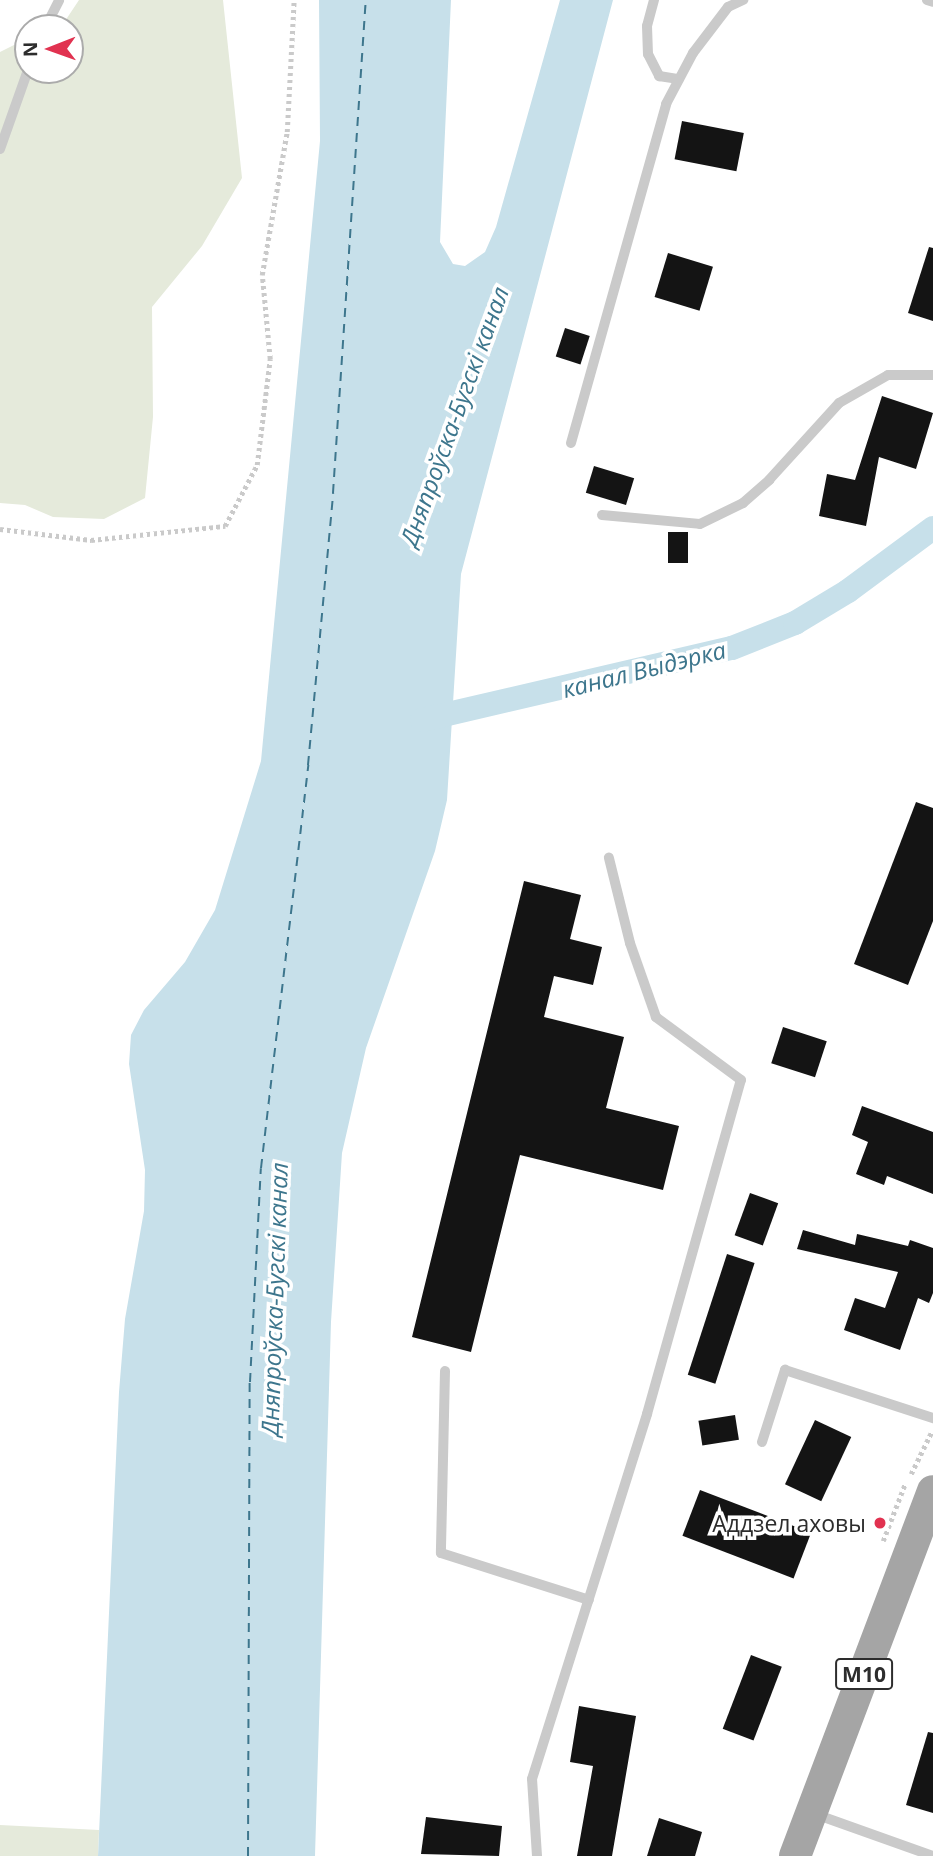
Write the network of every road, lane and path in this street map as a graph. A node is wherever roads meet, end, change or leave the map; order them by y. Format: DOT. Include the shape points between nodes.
graph roads {
  1 [pos="293,0"];
  2 [pos="654,0"];
  3 [pos="743,0"];
  4 [pos="927,0"];
  5 [pos="933,2"];
  6 [pos="679,79"];
  7 [pos="23,84"];
  8 [pos="0,149"];
  9 [pos="933,375"];
  10 [pos="571,443"];
  11 [pos="602,515"];
  12 [pos="0,529"];
  13 [pos="609,858"];
  14 [pos="445,1371"];
  15 [pos="933,1418"];
  16 [pos="762,1442"];
  17 [pos="933,1491"];
  18 [pos="589,1600"];
  19 [pos="811,1813"];
  20 [pos="537,1856"];
  21 [pos="795,1856"];
  22 [pos="933,1856"];
  1 -- 12 [label="path" via="287,132 262,275 270,359 257,465 225,526 91,540"];
  2 -- 6 [label="lane" via="647,26 648,54 659,76"];
  3 -- 6 [label="lane" via="728,7"];
  4 -- 5 [label="lane"];
  6 -- 10 [label="lane" via="666,104"];
  7 -- 8 [label="lane"];
  9 -- 11 [label="lane" via="888,375 839,402 743,503 700,524"];
  13 -- 18 [label="lane" via="630,943 656,1017 741,1080"];
  14 -- 18 [label="lane" via="441,1553"];
  15 -- 16 [label="lane" via="785,1370"];
  17 -- 19 [label="main road, М10"];
  18 -- 20 [label="lane" via="532,1779"];
  19 -- 21 [label="main road, М10"];
  19 -- 22 [label="lane"];
}
